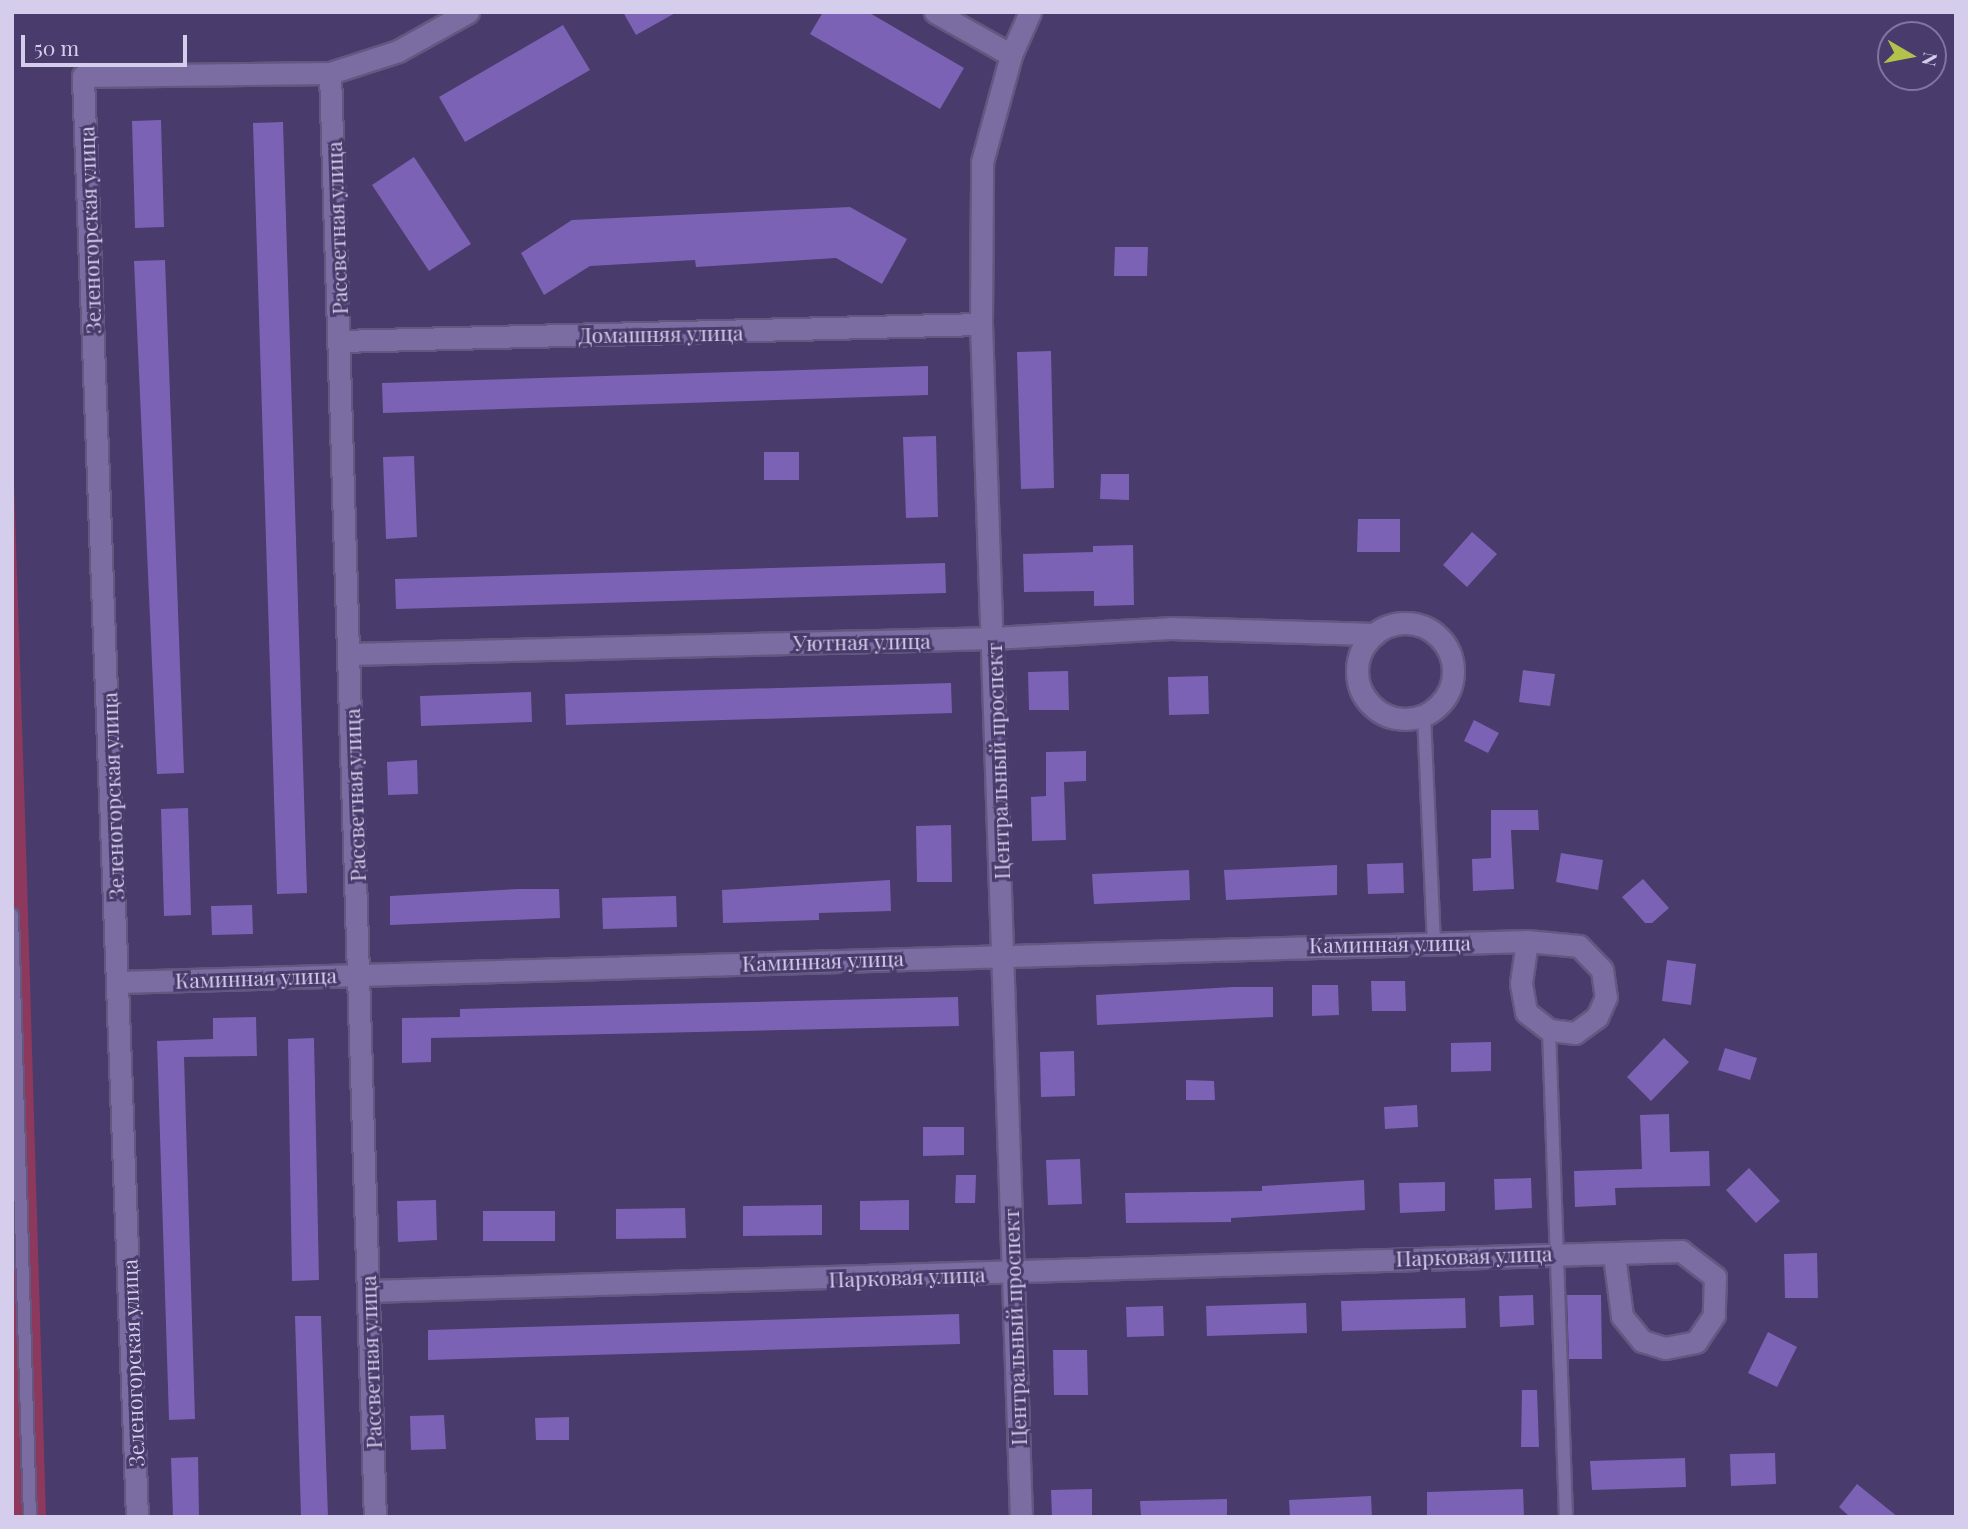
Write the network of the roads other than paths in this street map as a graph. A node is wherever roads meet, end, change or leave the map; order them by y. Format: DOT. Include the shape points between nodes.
graph roads {
  1 [pos="468,12"];
  2 [pos="935,12"];
  3 [pos="1030,12"];
  4 [pos="1011,55"];
  5 [pos="330,73"];
  6 [pos="981,324"];
  7 [pos="340,341"];
  8 [pos="1375,634"];
  9 [pos="993,638"];
  10 [pos="349,654"];
  11 [pos="1424,715"];
  12 [pos="12,915"];
  13 [pos="1434,941"];
  14 [pos="1527,941"];
  15 [pos="1003,955"];
  16 [pos="360,973"];
  17 [pos="119,982"];
  18 [pos="1549,1030"];
  19 [pos="1554,1252"];
  20 [pos="1614,1255"];
  21 [pos="1012,1273"];
  22 [pos="369,1291"];
  23 [pos="30,1517"];
  24 [pos="137,1517"];
  25 [pos="374,1517"];
  26 [pos="1021,1517"];
  27 [pos="1566,1517"];
  1 -- 5 [label="street" via="398,51"];
  2 -- 4 [label="street"];
  3 -- 4 [label="street, Центральный проспект"];
  4 -- 6 [label="street, Центральный проспект" via="982,162"];
  5 -- 7 [label="street, Рассветная улица"];
  5 -- 17 [label="street, Зеленогорская улица" via="83,76"];
  6 -- 7 [label="street, Домашняя улица"];
  6 -- 9 [label="street, Центральный проспект"];
  7 -- 10 [label="street, Рассветная улица"];
  8 -- 9 [label="street, Уютная улица" via="1170,628"];
  8 -- 11 [label="street" via="1365,644 1357,670 1364,696 1384,714 1397,718"];
  8 -- 11 [label="street" via="1399,623 1413,623 1437,635 1446,646 1453,672 1451,686 1445,698"];
  9 -- 10 [label="street, Уютная улица"];
  9 -- 15 [label="street, Центральный проспект"];
  10 -- 16 [label="street, Рассветная улица"];
  11 -- 13 [label="lane"];
  12 -- 23 [label="lane"];
  13 -- 14 [label="street, Каминная улица"];
  13 -- 15 [label="street, Каминная улица"];
  14 -- 18 [label="street" via="1521,983 1526,1012"];
  14 -- 18 [label="street, Каминная улица" via="1579,946 1602,970 1606,997 1597,1017 1574,1033"];
  15 -- 16 [label="street, Каминная улица"];
  15 -- 21 [label="street, Центральный проспект"];
  16 -- 17 [label="street, Каминная улица"];
  16 -- 22 [label="street, Рассветная улица"];
  17 -- 24 [label="street, Зеленогорская улица"];
  18 -- 19 [label="lane"];
  19 -- 20 [label="street, Парковая улица"];
  19 -- 21 [label="street, Парковая улица"];
  19 -- 27 [label="lane"];
  20 -- 20 [label="street, Парковая улица" via="1681,1251 1715,1278 1714,1315 1696,1342 1665,1348 1642,1340 1622,1315"];
  21 -- 22 [label="street, Парковая улица"];
  21 -- 26 [label="street, Центральный проспект"];
  22 -- 25 [label="street, Рассветная улица"];
}
